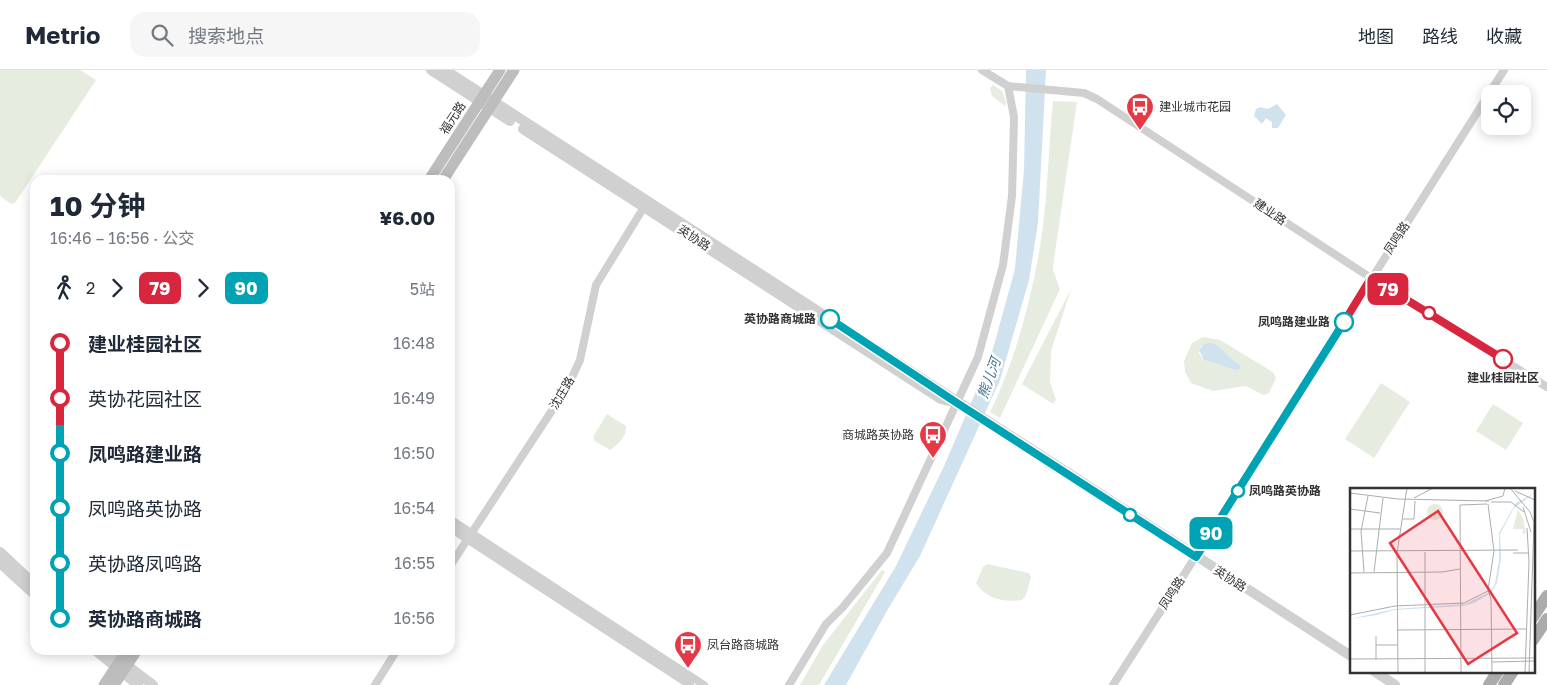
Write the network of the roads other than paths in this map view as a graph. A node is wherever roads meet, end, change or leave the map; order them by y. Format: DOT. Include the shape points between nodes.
graph roads {
  1 [pos="431,70"];
  2 [pos="445,70"];
  3 [pos="500,70"];
  4 [pos="514,70"];
  5 [pos="982,70"];
  6 [pos="1504,70"];
  7 [pos="1008,86"];
  8 [pos="486,101"];
  9 [pos="432,175"];
  10 [pos="445,175"];
  11 [pos="644,207"];
  12 [pos="1371,278"];
  13 [pos="1547,387"];
  14 [pos="960,405"];
  15 [pos="455,523"];
  16 [pos="455,530"];
  17 [pos="469,536"];
  18 [pos="0,552"];
  19 [pos="1196,557"];
  20 [pos="455,558"];
  21 [pos="0,563"];
  22 [pos="30,579"];
  23 [pos="30,590"];
  24 [pos="1547,596"];
  25 [pos="1534,616"];
  26 [pos="1547,619"];
  27 [pos="1534,638"];
  28 [pos="103,655"];
  29 [pos="110,655"];
  30 [pos="125,655"];
  31 [pos="132,655"];
  32 [pos="394,655"];
  33 [pos="1350,655"];
  34 [pos="121,667"];
  35 [pos="1376,672"];
  36 [pos="1497,672"];
  37 [pos="1512,672"];
  38 [pos="104,685"];
  39 [pos="114,685"];
  40 [pos="138,685"];
  41 [pos="153,685"];
  42 [pos="374,685"];
  43 [pos="690,685"];
  44 [pos="704,685"];
  45 [pos="789,685"];
  46 [pos="1113,685"];
  47 [pos="1395,685"];
  48 [pos="1489,685"];
  49 [pos="1504,685"];
  1 -- 8 [label="street, 英协路"];
  2 -- 8 [label="street, 英协路"];
  3 -- 8 [label="main road, 福元路"];
  4 -- 8 [label="main road, 福元路"];
  5 -- 7 [label="street, 建业路"];
  6 -- 12 [label="street, 凤鸣路"];
  7 -- 12 [label="street, 建业路" via="1084,93 1097,99"];
  7 -- 14 [label="street" via="1014,117 1012,196 1003,265 978,357"];
  8 -- 9 [label="main road, 福元路"];
  8 -- 10 [label="main road, 福元路"];
  8 -- 11 [label="street, 英协路"];
  8 -- 14 [label="street, 英协路" via="765,276"];
  11 -- 14 [label="street, 英协路" via="941,399"];
  11 -- 17 [label="street, 沈庄路" via="596,285 580,360 568,386"];
  12 -- 13 [label="street, 建业路"];
  12 -- 19 [label="street, 凤鸣路"];
  14 -- 19 [label="street, 英协路"];
  14 -- 45 [label="street" via="887,553 844,608 826,624"];
  15 -- 17 [label="street"];
  16 -- 17 [label="street"];
  17 -- 20 [label="street, 沈庄路"];
  17 -- 43 [label="street"];
  17 -- 44 [label="street"];
  18 -- 22 [label="street"];
  19 -- 33 [label="street, 英协路"];
  19 -- 46 [label="street, 凤鸣路"];
  21 -- 23 [label="street"];
  24 -- 25 [label="main road"];
  26 -- 27 [label="main road"];
  28 -- 34 [label="street"];
  29 -- 34 [label="street"];
  30 -- 34 [label="main road"];
  31 -- 34 [label="main road"];
  32 -- 42 [label="street"];
  34 -- 38 [label="main road"];
  34 -- 39 [label="main road"];
  34 -- 40 [label="street"];
  34 -- 41 [label="street"];
  35 -- 47 [label="street"];
  36 -- 48 [label="main road"];
  37 -- 49 [label="main road"];
}
